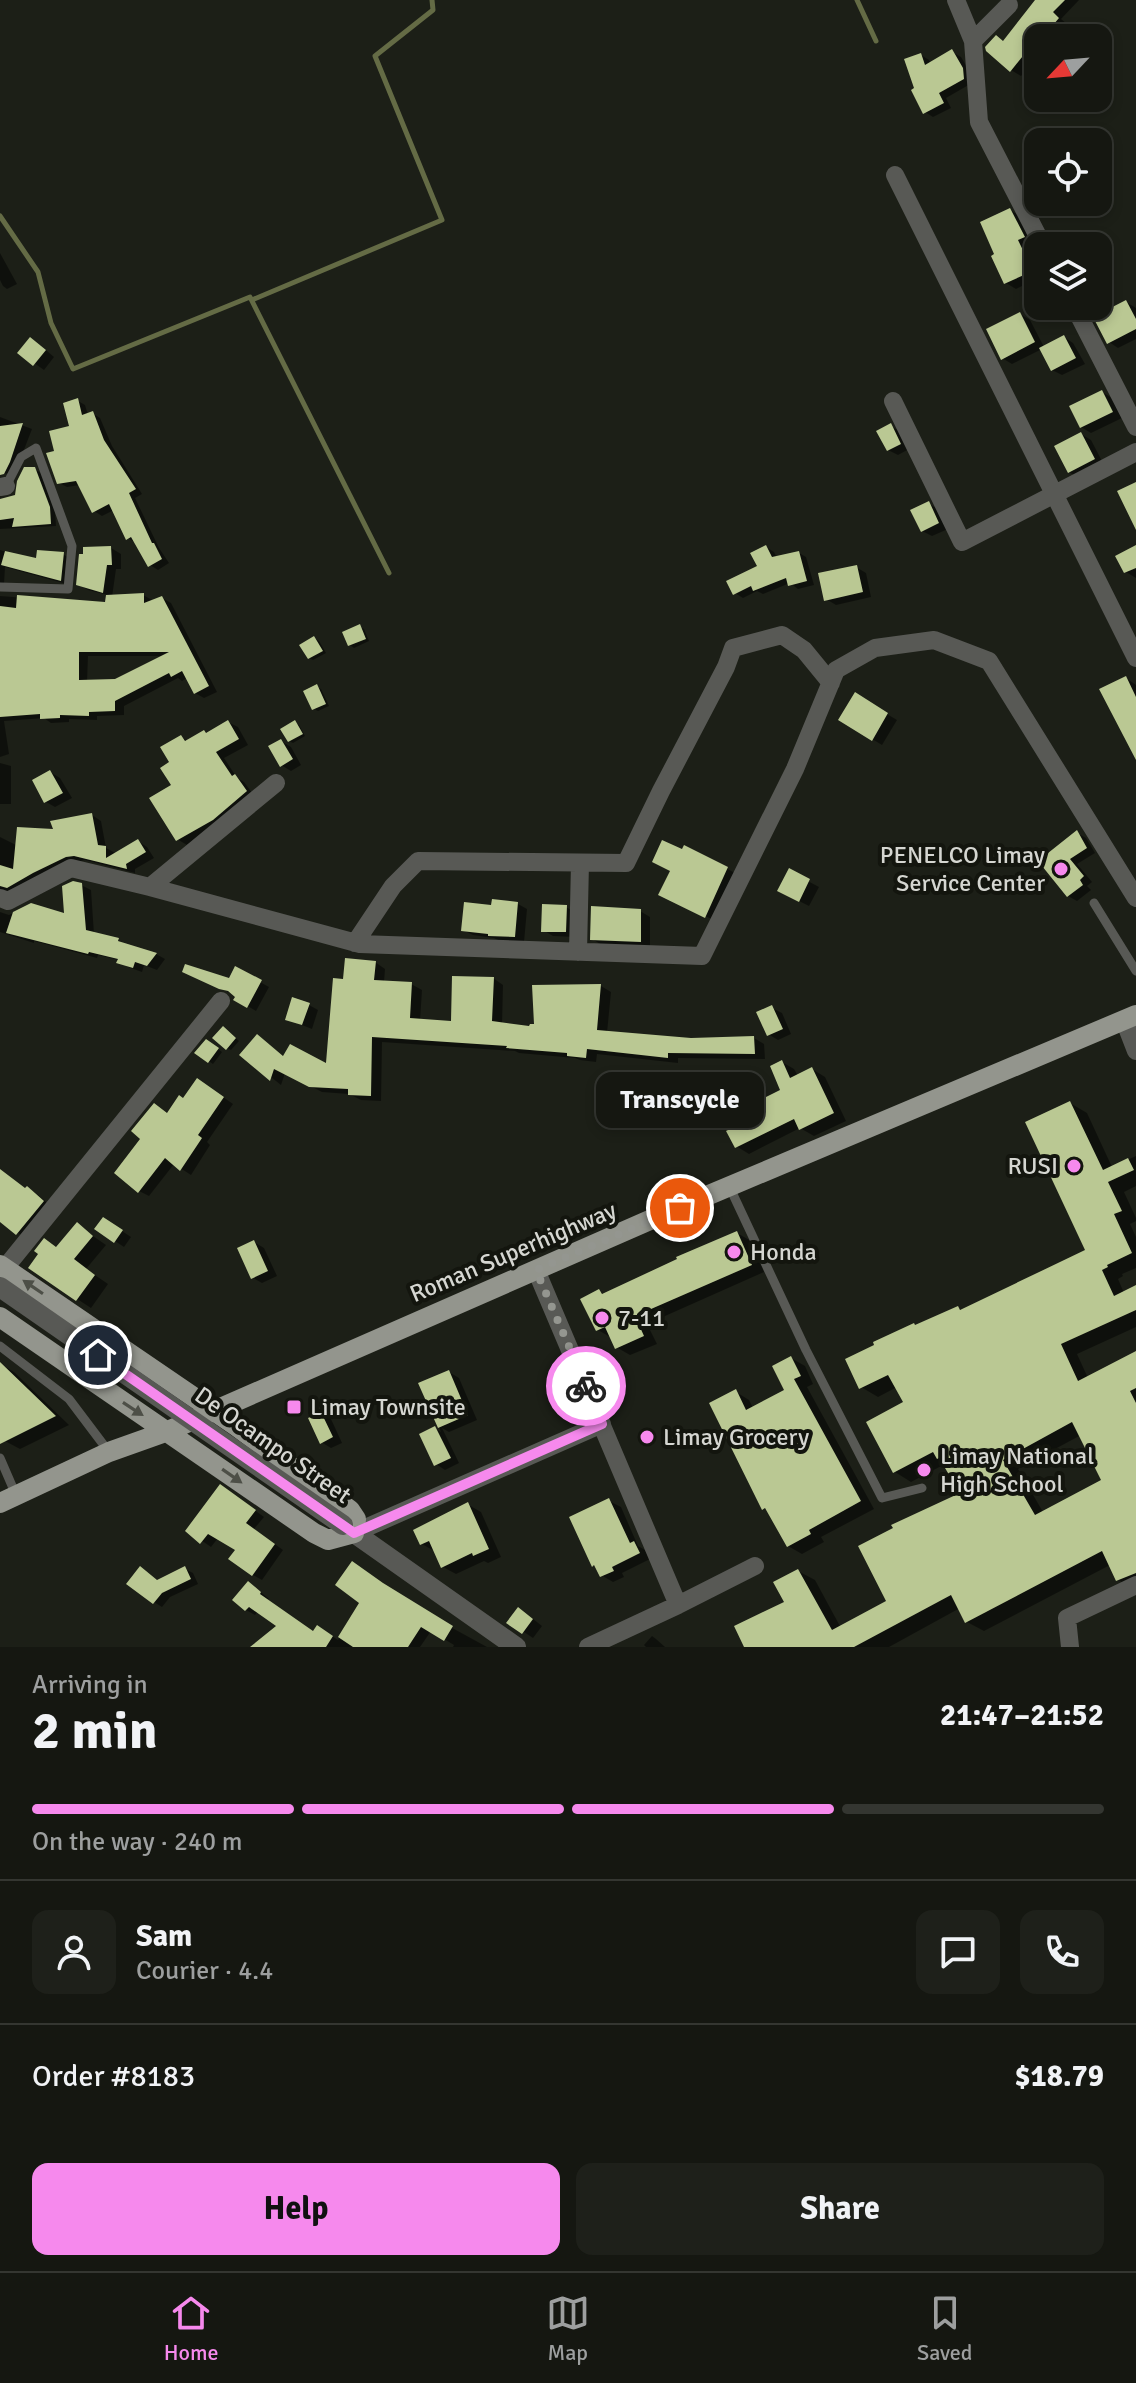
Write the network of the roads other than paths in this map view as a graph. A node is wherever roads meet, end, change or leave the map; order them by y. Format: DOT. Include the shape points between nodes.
graph roads {
  1 [pos="956,0"];
  2 [pos="1009,5"];
  3 [pos="973,41"];
  4 [pos="895,175"];
  5 [pos="1036,232"];
  6 [pos="1081,320"];
  7 [pos="893,401"];
  8 [pos="1136,427"];
  9 [pos="1136,452"];
  10 [pos="3,487"];
  11 [pos="1053,494"];
  12 [pos="0,587"];
  13 [pos="1136,658"];
  14 [pos="831,683"];
  15 [pos="276,783"];
  16 [pos="580,863"];
  17 [pos="150,887"];
  18 [pos="1133,887"];
  19 [pos="0,898"];
  20 [pos="1094,903"];
  21 [pos="355,943"];
  22 [pos="578,952"];
  23 [pos="1136,971"];
  24 [pos="221,1001"];
  25 [pos="1130,1018"];
  26 [pos="1136,1051"];
  27 [pos="730,1188"];
  28 [pos="536,1270"];
  29 [pos="2,1273"];
  30 [pos="0,1317"];
  31 [pos="0,1346"];
  32 [pos="212,1411"];
  33 [pos="602,1424"];
  34 [pos="168,1431"];
  35 [pos="109,1452"];
  36 [pos="0,1458"];
  37 [pos="922,1488"];
  38 [pos="8,1499"];
  39 [pos="348,1529"];
  40 [pos="755,1566"];
  41 [pos="1136,1585"];
  42 [pos="678,1605"];
  43 [pos="516,1647"];
  44 [pos="588,1647"];
  45 [pos="1070,1647"];
  1 -- 3 [label="street"];
  2 -- 3 [label="street"];
  3 -- 5 [label="street" via="979,122"];
  4 -- 11 [label="street"];
  6 -- 8 [label="street"];
  7 -- 11 [label="street" via="962,542"];
  9 -- 11 [label="street"];
  10 -- 12 [label="lane" via="21,457 36,448 72,546 68,589"];
  11 -- 13 [label="street"];
  14 -- 16 [label="street" via="804,650 782,635 733,648 626,863"];
  14 -- 18 [label="street" via="836,670 875,648 934,640 989,661"];
  14 -- 22 [label="street" via="795,769 702,956"];
  15 -- 17 [label="street"];
  16 -- 21 [label="street" via="418,861 393,886"];
  16 -- 22 [label="street"];
  17 -- 19 [label="street" via="71,868 8,901"];
  17 -- 21 [label="street"];
  20 -- 23 [label="lane"];
  21 -- 22 [label="street"];
  24 -- 29 [label="street"];
  25 -- 26 [label="street"];
  25 -- 27 [label="main road, Roman Superhighway"];
  27 -- 28 [label="main road, Roman Superhighway"];
  27 -- 37 [label="lane" via="882,1498"];
  28 -- 32 [label="main road, Roman Superhighway"];
  28 -- 33 [label="street"];
  32 -- 29 [label="main road, one-way"];
  29 -- 39 [label="street, De Ocampo Street, bridge"];
  30 -- 34 [label="main road, one-way"];
  31 -- 35 [label="lane" via="69,1399"];
  32 -- 34 [label="main road, Roman Superhighway"];
  32 -- 39 [label="main road" via="350,1510 356,1519"];
  33 -- 39 [label="street"];
  33 -- 42 [label="street"];
  34 -- 35 [label="main road, Roman Superhighway"];
  34 -- 39 [label="main road, one-way" via="324,1539"];
  35 -- 38 [label="main road, Roman Superhighway"];
  36 -- 38 [label="lane"];
  39 -- 43 [label="street, De Ocampo Street"];
  40 -- 42 [label="street"];
  41 -- 45 [label="street" via="1067,1618"];
  42 -- 44 [label="street"];
}
